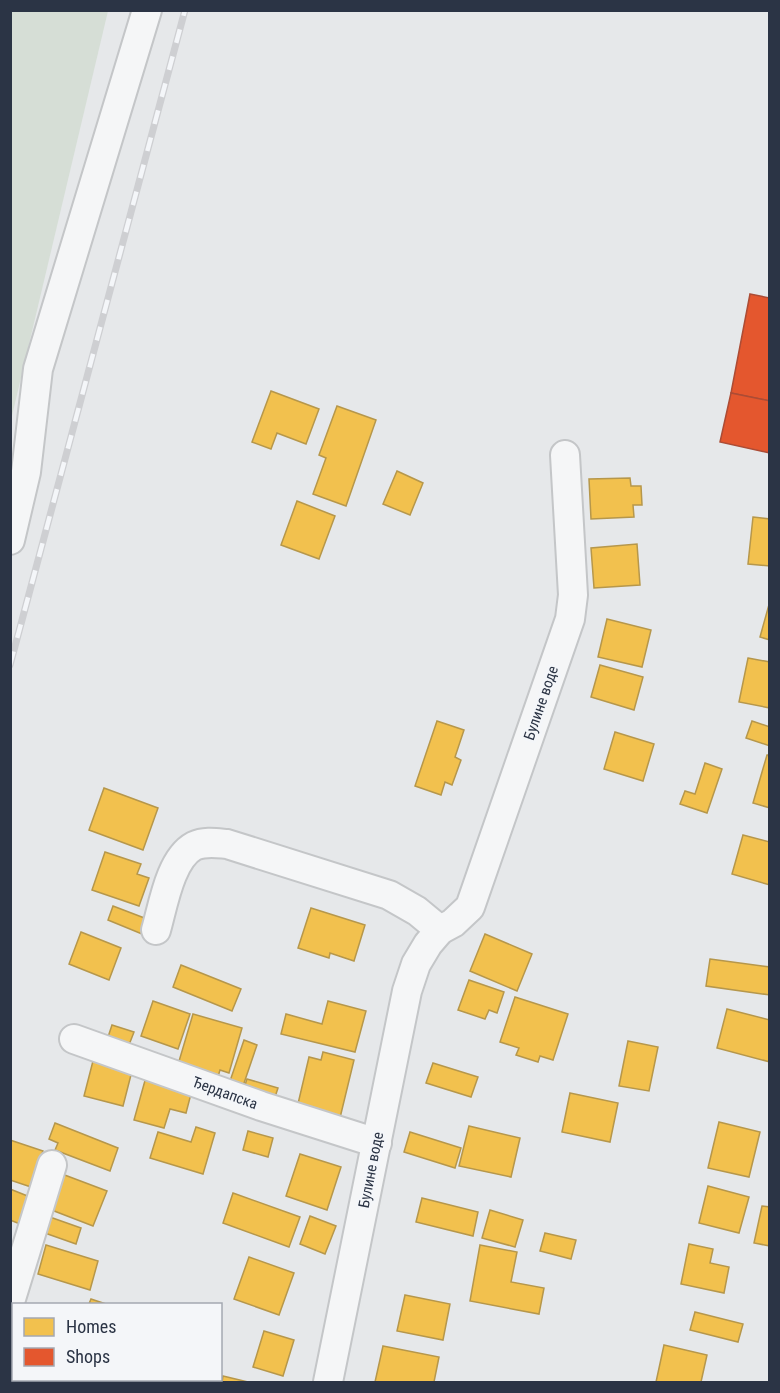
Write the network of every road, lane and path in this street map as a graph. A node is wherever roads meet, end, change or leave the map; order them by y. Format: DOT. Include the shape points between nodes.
graph roads {
  1 [pos="147,10"];
  2 [pos="565,455"];
  3 [pos="10,540"];
  4 [pos="156,930"];
  5 [pos="440,930"];
  6 [pos="74,1039"];
  7 [pos="377,1143"];
  8 [pos="52,1165"];
  9 [pos="10,1302"];
  10 [pos="328,1383"];
  1 -- 3 [label="street" via="38,369 26,472"];
  2 -- 5 [label="street, Булине воде" via="573,595 570,619 470,907"];
  4 -- 5 [label="street" via="175,866 183,854 206,843 227,843 388,896 417,911"];
  5 -- 7 [label="street, Булине воде" via="416,964 407,991"];
  6 -- 7 [label="street, Ђердапска"];
  7 -- 10 [label="street, Булине воде"];
  8 -- 9 [label="street"];
}
